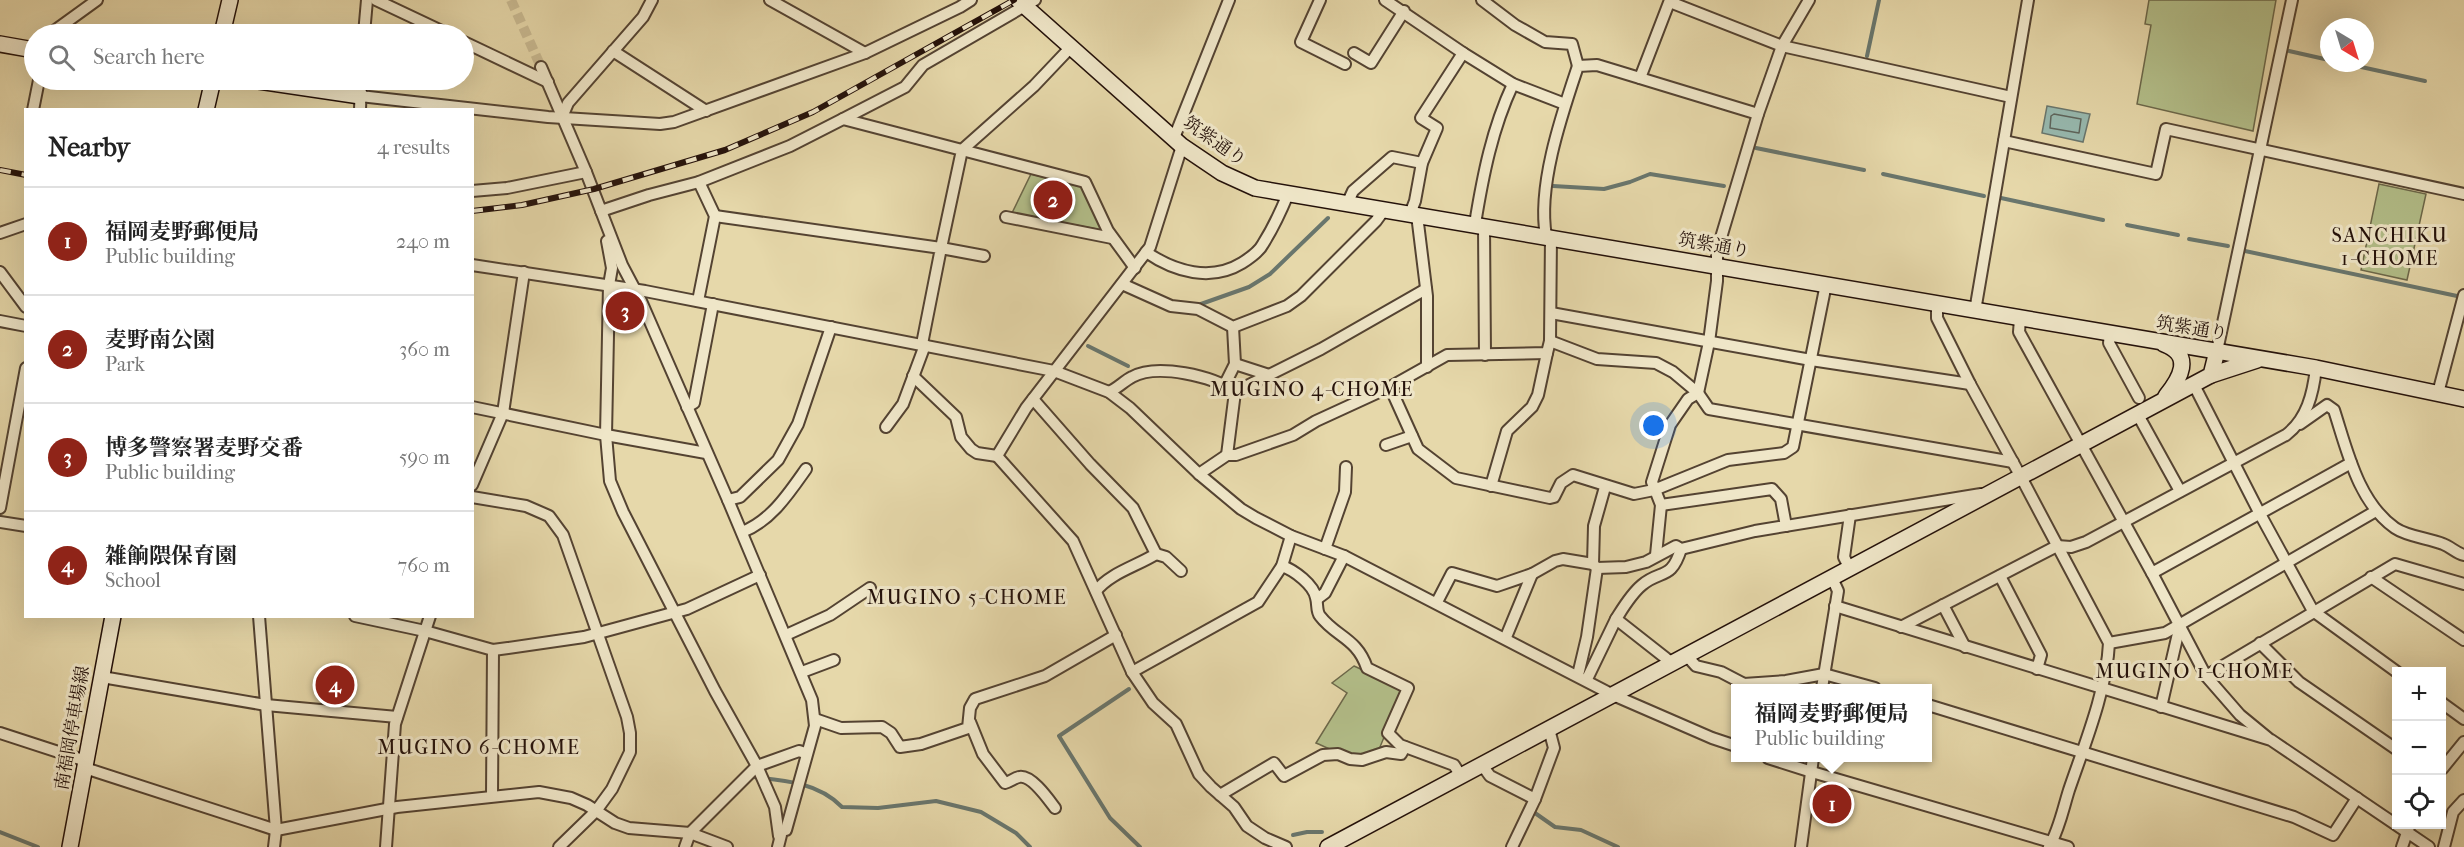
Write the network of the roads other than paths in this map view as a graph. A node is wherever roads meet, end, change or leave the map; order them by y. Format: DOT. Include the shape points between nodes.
graph roads {
  1 [pos="97,0"];
  2 [pos="230,0"];
  3 [pos="367,0"];
  4 [pos="376,0"];
  5 [pos="652,0"];
  6 [pos="770,0"];
  7 [pos="971,0"];
  8 [pos="1230,0"];
  9 [pos="1320,0"];
  10 [pos="1385,0"];
  11 [pos="1482,0"];
  12 [pos="1809,0"];
  13 [pos="2028,0"];
  14 [pos="2292,0"];
  15 [pos="1670,1"];
  16 [pos="1026,2"];
  17 [pos="1404,11"];
  18 [pos="64,24"];
  19 [pos="224,24"];
  20 [pos="365,24"];
  21 [pos="427,24"];
  22 [pos="0,44"];
  23 [pos="1782,46"];
  24 [pos="474,47"];
  25 [pos="1071,47"];
  26 [pos="24,48"];
  27 [pos="613,51"];
  28 [pos="865,52"];
  29 [pos="1354,53"];
  30 [pos="1463,53"];
  31 [pos="1345,64"];
  32 [pos="1578,66"];
  33 [pos="541,67"];
  34 [pos="1640,78"];
  35 [pos="548,82"];
  36 [pos="1513,84"];
  37 [pos="37,90"];
  38 [pos="211,90"];
  39 [pos="299,90"];
  40 [pos="2011,97"];
  41 [pos="360,103"];
  42 [pos="1565,104"];
  43 [pos="33,108"];
  44 [pos="206,108"];
  45 [pos="427,108"];
  46 [pos="474,111"];
  47 [pos="706,111"];
  48 [pos="1758,114"];
  49 [pos="562,117"];
  50 [pos="843,119"];
  51 [pos="2004,141"];
  52 [pos="1178,142"];
  53 [pos="2260,149"];
  54 [pos="962,150"];
  55 [pos="1422,163"];
  56 [pos="586,172"];
  57 [pos="699,182"];
  58 [pos="474,191"];
  59 [pos="1288,194"];
  60 [pos="2464,194"];
  61 [pos="1347,204"];
  62 [pos="1384,210"];
  63 [pos="602,211"];
  64 [pos="1414,215"];
  65 [pos="715,216"];
  66 [pos="1006,217"];
  67 [pos="24,225"];
  68 [pos="1480,225"];
  69 [pos="0,233"];
  70 [pos="1549,236"];
  71 [pos="1112,238"];
  72 [pos="941,248"];
  73 [pos="1146,252"];
  74 [pos="984,256"];
  75 [pos="474,264"];
  76 [pos="1717,266"];
  77 [pos="1135,268"];
  78 [pos="0,272"];
  79 [pos="524,272"];
  80 [pos="1122,284"];
  81 [pos="1826,284"];
  82 [pos="609,285"];
  83 [pos="1426,289"];
  84 [pos="634,290"];
  85 [pos="2464,295"];
  86 [pos="698,301"];
  87 [pos="713,304"];
  88 [pos="1936,304"];
  89 [pos="24,305"];
  90 [pos="1975,311"];
  91 [pos="1551,313"];
  92 [pos="2020,319"];
  93 [pos="0,321"];
  94 [pos="24,326"];
  95 [pos="831,327"];
  96 [pos="1233,327"];
  97 [pos="2110,333"];
  98 [pos="1550,341"];
  99 [pos="1709,342"];
  100 [pos="2159,342"];
  101 [pos="923,345"];
  102 [pos="2217,351"];
  103 [pos="1547,353"];
  104 [pos="1485,355"];
  105 [pos="2259,359"];
  106 [pos="1810,360"];
  107 [pos="1235,364"];
  108 [pos="1427,367"];
  109 [pos="2316,368"];
  110 [pos="1053,371"];
  111 [pos="1269,375"];
  112 [pos="2211,375"];
  113 [pos="913,376"];
  114 [pos="24,379"];
  115 [pos="1225,384"];
  116 [pos="1970,384"];
  117 [pos="2194,385"];
  118 [pos="1390,387"];
  119 [pos="1109,392"];
  120 [pos="1235,392"];
  121 [pos="1698,393"];
  122 [pos="2438,393"];
  123 [pos="2139,398"];
  124 [pos="1033,399"];
  125 [pos="2464,399"];
  126 [pos="2161,403"];
  127 [pos="474,407"];
  128 [pos="687,407"];
  129 [pos="504,413"];
  130 [pos="2138,415"];
  131 [pos="1798,424"];
  132 [pos="2297,426"];
  133 [pos="886,427"];
  134 [pos="606,435"];
  135 [pos="1412,436"];
  136 [pos="2082,444"];
  137 [pos="1386,445"];
  138 [pos="706,453"];
  139 [pos="1227,454"];
  140 [pos="997,456"];
  141 [pos="2013,462"];
  142 [pos="2351,463"];
  143 [pos="2234,464"];
  144 [pos="1346,467"];
  145 [pos="806,469"];
  146 [pos="1199,474"];
  147 [pos="2022,477"];
  148 [pos="474,480"];
  149 [pos="1491,486"];
  150 [pos="1605,487"];
  151 [pos="1654,490"];
  152 [pos="2180,491"];
  153 [pos="1994,492"];
  154 [pos="474,497"];
  155 [pos="728,500"];
  156 [pos="1660,505"];
  157 [pos="0,508"];
  158 [pos="2376,511"];
  159 [pos="2260,514"];
  160 [pos="1850,515"];
  161 [pos="0,522"];
  162 [pos="2124,522"];
  163 [pos="24,526"];
  164 [pos="1786,526"];
  165 [pos="742,532"];
  166 [pos="1292,536"];
  167 [pos="2057,546"];
  168 [pos="1325,549"];
  169 [pos="1681,549"];
  170 [pos="1156,554"];
  171 [pos="1656,555"];
  172 [pos="2464,555"];
  173 [pos="1344,556"];
  174 [pos="2286,562"];
  175 [pos="1282,566"];
  176 [pos="1595,566"];
  177 [pos="1850,569"];
  178 [pos="1181,571"];
  179 [pos="2152,573"];
  180 [pos="1532,574"];
  181 [pos="760,575"];
  182 [pos="2000,576"];
  183 [pos="1833,578"];
  184 [pos="2371,578"];
  185 [pos="2464,584"];
  186 [pos="870,588"];
  187 [pos="1096,591"];
  188 [pos="1317,599"];
  189 [pos="1437,602"];
  190 [pos="1943,605"];
  191 [pos="1835,606"];
  192 [pos="2313,611"];
  193 [pos="675,612"];
  194 [pos="113,618"];
  195 [pos="259,618"];
  196 [pos="364,618"];
  197 [pos="429,618"];
  198 [pos="1616,620"];
  199 [pos="2180,625"];
  200 [pos="1901,627"];
  201 [pos="425,631"];
  202 [pos="597,634"];
  203 [pos="1116,634"];
  204 [pos="786,635"];
  205 [pos="1506,638"];
  206 [pos="2464,640"];
  207 [pos="2109,643"];
  208 [pos="2260,643"];
  209 [pos="1965,647"];
  210 [pos="493,650"];
  211 [pos="1687,656"];
  212 [pos="834,660"];
  213 [pos="1672,663"];
  214 [pos="2392,668"];
  215 [pos="2037,669"];
  216 [pos="802,672"];
  217 [pos="1132,672"];
  218 [pos="1824,674"];
  219 [pos="2206,676"];
  220 [pos="102,677"];
  221 [pos="1582,677"];
  222 [pos="1823,684"];
  223 [pos="1860,684"];
  224 [pos="2101,689"];
  225 [pos="1613,694"];
  226 [pos="266,705"];
  227 [pos="1932,706"];
  228 [pos="2446,706"];
  229 [pos="2160,707"];
  230 [pos="397,717"];
  231 [pos="815,719"];
  232 [pos="2464,719"];
  233 [pos="970,722"];
  234 [pos="1549,729"];
  235 [pos="0,733"];
  236 [pos="2271,740"];
  237 [pos="2464,741"];
  238 [pos="1731,744"];
  239 [pos="2392,746"];
  240 [pos="1405,747"];
  241 [pos="805,753"];
  242 [pos="2082,753"];
  243 [pos="1781,762"];
  244 [pos="1813,762"];
  245 [pos="86,764"];
  246 [pos="2446,764"];
  247 [pos="1482,765"];
  248 [pos="757,766"];
  249 [pos="1812,772"];
  250 [pos="1461,776"];
  251 [pos="1220,795"];
  252 [pos="492,796"];
  253 [pos="2357,798"];
  254 [pos="1535,799"];
  255 [pos="2464,800"];
  256 [pos="388,808"];
  257 [pos="1055,808"];
  258 [pos="596,811"];
  259 [pos="2392,819"];
  260 [pos="2409,829"];
  261 [pos="276,830"];
  262 [pos="783,831"];
  263 [pos="690,833"];
  264 [pos="2051,845"];
  265 [pos="70,847"];
  266 [pos="274,847"];
  267 [pos="386,847"];
  268 [pos="559,847"];
  269 [pos="686,847"];
  270 [pos="727,847"];
  271 [pos="778,847"];
  272 [pos="1286,847"];
  273 [pos="1328,847"];
  274 [pos="1512,847"];
  275 [pos="1801,847"];
  276 [pos="2068,847"];
  277 [pos="2402,847"];
  278 [pos="2428,847"];
  279 [pos="2444,847"];
  1 -- 18 [label="street"];
  2 -- 19 [label="street"];
  3 -- 20 [label="street"];
  4 -- 21 [label="street"];
  5 -- 27 [label="street" via="643,17"];
  6 -- 28 [label="street"];
  7 -- 28 [label="street"];
  8 -- 52 [label="street"];
  9 -- 31 [label="street" via="1301,42"];
  10 -- 17 [label="street"];
  11 -- 32 [label="street" via="1545,42 1572,44"];
  12 -- 23 [label="street"];
  13 -- 40 [label="street"];
  14 -- 53 [label="street"];
  15 -- 23 [label="street"];
  15 -- 34 [label="street"];
  16 -- 25 [label="street, 筑紫通り"];
  16 -- 50 [label="street" via="923,65 905,87"];
  17 -- 29 [label="street" via="1371,63"];
  17 -- 30 [label="street"];
  22 -- 26 [label="street"];
  23 -- 40 [label="street"];
  23 -- 48 [label="street"];
  24 -- 35 [label="street"];
  25 -- 52 [label="street, 筑紫通り"];
  25 -- 54 [label="street"];
  27 -- 47 [label="street"];
  27 -- 49 [label="street" via="568,103"];
  28 -- 47 [label="street"];
  30 -- 36 [label="street"];
  30 -- 55 [label="street" via="1420,118 1437,128"];
  32 -- 34 [label="street" via="1597,64"];
  32 -- 42 [label="street"];
  33 -- 35 [label="street"];
  34 -- 48 [label="street"];
  35 -- 49 [label="street"];
  36 -- 42 [label="street"];
  36 -- 68 [label="street" via="1498,115 1488,156"];
  37 -- 43 [label="street"];
  38 -- 44 [label="street"];
  39 -- 41 [label="street"];
  40 -- 51 [label="street"];
  41 -- 45 [label="street"];
  42 -- 70 [label="street" via="1546,183 1544,222"];
  46 -- 49 [label="street"];
  47 -- 49 [label="street" via="660,124"];
  48 -- 76 [label="street" via="1717,251"];
  49 -- 56 [label="street"];
  50 -- 54 [label="street"];
  50 -- 57 [label="street" via="790,146"];
  51 -- 53 [label="street" via="2156,174 2166,129"];
  51 -- 90 [label="street"];
  52 -- 59 [label="street, 筑紫通り" via="1238,181"];
  52 -- 73 [label="street"];
  53 -- 60 [label="street"];
  53 -- 102 [label="street"];
  54 -- 71 [label="street" via="1085,182"];
  54 -- 72 [label="street"];
  55 -- 61 [label="street" via="1392,157 1353,191"];
  55 -- 64 [label="street"];
  56 -- 58 [label="street"];
  56 -- 63 [label="street"];
  57 -- 63 [label="street"];
  57 -- 65 [label="street"];
  59 -- 61 [label="street, 筑紫通り"];
  59 -- 73 [label="street" via="1263,245 1238,266 1213,274 1191,272"];
  61 -- 62 [label="street, 筑紫通り"];
  62 -- 64 [label="street, 筑紫通り"];
  62 -- 96 [label="street" via="1301,296 1287,306"];
  63 -- 82 [label="street" via="612,268"];
  63 -- 84 [label="street"];
  64 -- 68 [label="street, 筑紫通り"];
  64 -- 83 [label="street"];
  65 -- 72 [label="street"];
  65 -- 86 [label="street"];
  66 -- 71 [label="street"];
  67 -- 69 [label="street"];
  68 -- 70 [label="street, 筑紫通り"];
  68 -- 104 [label="street"];
  70 -- 76 [label="street, 筑紫通り"];
  70 -- 91 [label="street"];
  71 -- 77 [label="street"];
  72 -- 74 [label="street"];
  72 -- 101 [label="street"];
  73 -- 77 [label="street"];
  75 -- 79 [label="street"];
  76 -- 81 [label="street, 筑紫通り"];
  76 -- 99 [label="street"];
  77 -- 80 [label="street"];
  78 -- 89 [label="street"];
  79 -- 82 [label="street"];
  79 -- 129 [label="street"];
  80 -- 96 [label="street" via="1171,306 1198,309"];
  80 -- 110 [label="street"];
  81 -- 88 [label="street, 筑紫通り"];
  81 -- 106 [label="street"];
  82 -- 84 [label="street"];
  82 -- 134 [label="street"];
  83 -- 108 [label="street"];
  83 -- 111 [label="street"];
  84 -- 86 [label="street"];
  84 -- 128 [label="street"];
  85 -- 122 [label="street"];
  86 -- 87 [label="street"];
  87 -- 95 [label="street"];
  87 -- 128 [label="street" via="694,403"];
  88 -- 90 [label="street, 筑紫通り"];
  88 -- 116 [label="street" via="1937,318"];
  90 -- 92 [label="street, 筑紫通り"];
  91 -- 98 [label="street"];
  91 -- 99 [label="street"];
  92 -- 97 [label="street, 筑紫通り"];
  92 -- 136 [label="street" via="2019,332"];
  93 -- 94 [label="street"];
  95 -- 101 [label="street"];
  95 -- 155 [label="street" via="798,424 778,460 741,497"];
  96 -- 107 [label="street"];
  97 -- 100 [label="street, 筑紫通り"];
  97 -- 123 [label="street" via="2109,343"];
  98 -- 103 [label="street"];
  98 -- 121 [label="street" via="1597,359 1656,363"];
  99 -- 106 [label="street"];
  99 -- 121 [label="street"];
  100 -- 102 [label="street, 筑紫通り"];
  100 -- 126 [label="street" via="2171,346 2182,363 2181,378"];
  101 -- 110 [label="street"];
  101 -- 113 [label="street"];
  102 -- 105 [label="street, 筑紫通り"];
  102 -- 112 [label="street"];
  103 -- 104 [label="street"];
  103 -- 149 [label="street" via="1538,394 1532,407 1507,431"];
  104 -- 108 [label="street" via="1447,356"];
  105 -- 109 [label="street, 筑紫通り"];
  105 -- 112 [label="street"];
  106 -- 116 [label="street"];
  106 -- 131 [label="street"];
  107 -- 111 [label="street"];
  107 -- 115 [label="street"];
  108 -- 118 [label="street"];
  109 -- 122 [label="street, 筑紫通り"];
  109 -- 132 [label="street" via="2307,410"];
  110 -- 119 [label="street"];
  110 -- 124 [label="street"];
  111 -- 120 [label="street"];
  112 -- 117 [label="street"];
  113 -- 133 [label="street" via="903,404"];
  113 -- 140 [label="street" via="956,417 962,437 971,449"];
  114 -- 157 [label="street"];
  115 -- 119 [label="street" via="1155,370 1133,376"];
  115 -- 120 [label="street"];
  116 -- 141 [label="street"];
  117 -- 126 [label="street"];
  117 -- 143 [label="street"];
  118 -- 135 [label="street"];
  118 -- 139 [label="street" via="1293,435 1236,455"];
  119 -- 146 [label="street"];
  120 -- 139 [label="street"];
  121 -- 131 [label="street" via="1709,409"];
  121 -- 151 [label="street" via="1688,399 1670,425 1652,482"];
  122 -- 125 [label="street, 筑紫通り"];
  124 -- 140 [label="street"];
  124 -- 170 [label="street" via="1133,508"];
  126 -- 130 [label="street"];
  127 -- 129 [label="street"];
  128 -- 138 [label="street"];
  129 -- 134 [label="street"];
  129 -- 148 [label="street"];
  130 -- 136 [label="street"];
  130 -- 152 [label="street"];
  131 -- 141 [label="street"];
  131 -- 151 [label="street" via="1789,451 1728,460"];
  132 -- 142 [label="street" via="2327,405 2334,410"];
  132 -- 143 [label="street"];
  134 -- 138 [label="street"];
  134 -- 193 [label="street" via="612,487"];
  135 -- 137 [label="street"];
  135 -- 149 [label="street" via="1419,449 1456,478"];
  136 -- 147 [label="street"];
  136 -- 162 [label="street"];
  138 -- 155 [label="street"];
  139 -- 146 [label="street"];
  140 -- 187 [label="street" via="1073,541"];
  141 -- 147 [label="street"];
  142 -- 158 [label="street"];
  142 -- 159 [label="street"];
  143 -- 152 [label="street"];
  143 -- 159 [label="street"];
  144 -- 168 [label="street" via="1345,492"];
  145 -- 165 [label="street" via="782,502 754,527"];
  146 -- 166 [label="street" via="1241,509"];
  147 -- 153 [label="street"];
  147 -- 167 [label="street"];
  149 -- 150 [label="street" via="1550,498 1573,475"];
  150 -- 151 [label="street" via="1634,494"];
  150 -- 176 [label="street" via="1594,526"];
  151 -- 156 [label="street"];
  152 -- 162 [label="street"];
  153 -- 160 [label="street"];
  153 -- 177 [label="street"];
  154 -- 202 [label="street" via="526,506 549,516 563,535"];
  155 -- 165 [label="street"];
  156 -- 164 [label="street" via="1772,489 1781,499"];
  156 -- 171 [label="street"];
  158 -- 172 [label="street" via="2396,529 2444,544"];
  158 -- 174 [label="street"];
  159 -- 174 [label="street"];
  159 -- 179 [label="street"];
  160 -- 164 [label="street"];
  160 -- 177 [label="street" via="1844,557"];
  161 -- 163 [label="street"];
  162 -- 167 [label="street" via="2086,542"];
  162 -- 179 [label="street"];
  164 -- 169 [label="street"];
  165 -- 181 [label="street"];
  166 -- 168 [label="street"];
  166 -- 175 [label="street"];
  167 -- 182 [label="street"];
  167 -- 207 [label="street"];
  168 -- 173 [label="street"];
  169 -- 171 [label="street" via="1676,546"];
  169 -- 198 [label="street" via="1669,572 1643,584"];
  170 -- 178 [label="street" via="1166,557"];
  170 -- 187 [label="street" via="1100,585"];
  171 -- 176 [label="street" via="1626,567"];
  173 -- 188 [label="street" via="1325,593"];
  173 -- 189 [label="street"];
  174 -- 192 [label="street"];
  174 -- 199 [label="street"];
  175 -- 188 [label="street" via="1300,578"];
  175 -- 217 [label="street" via="1258,602"];
  176 -- 180 [label="street" via="1563,559"];
  176 -- 221 [label="street"];
  177 -- 183 [label="street"];
  179 -- 199 [label="street"];
  180 -- 189 [label="street" via="1497,586 1452,573"];
  180 -- 205 [label="street"];
  181 -- 193 [label="street"];
  181 -- 204 [label="street"];
  182 -- 190 [label="street"];
  182 -- 215 [label="street" via="2041,656"];
  183 -- 191 [label="street" via="1838,591"];
  183 -- 211 [label="street"];
  184 -- 185 [label="street" via="2395,564"];
  184 -- 192 [label="street"];
  184 -- 206 [label="street"];
  186 -- 204 [label="street" via="830,615"];
  187 -- 203 [label="street"];
  188 -- 240 [label="street" via="1319,615 1353,643 1367,668 1408,688 1388,733"];
  189 -- 205 [label="street"];
  190 -- 200 [label="street"];
  190 -- 209 [label="street"];
  191 -- 200 [label="street"];
  191 -- 218 [label="street"];
  192 -- 208 [label="street"];
  192 -- 214 [label="street"];
  193 -- 202 [label="street"];
  193 -- 248 [label="street"];
  194 -- 220 [label="street, 南福岡停車場線"];
  195 -- 226 [label="street"];
  196 -- 201 [label="street"];
  197 -- 201 [label="street"];
  198 -- 213 [label="street"];
  198 -- 221 [label="street"];
  199 -- 207 [label="street" via="2165,633"];
  199 -- 219 [label="street"];
  199 -- 229 [label="street"];
  200 -- 209 [label="street"];
  201 -- 210 [label="street"];
  201 -- 230 [label="street"];
  202 -- 210 [label="street"];
  202 -- 258 [label="street" via="627,717 630,752"];
  203 -- 217 [label="street"];
  203 -- 233 [label="street" via="1045,676 975,699"];
  204 -- 216 [label="street"];
  205 -- 221 [label="street"];
  207 -- 224 [label="street"];
  208 -- 219 [label="street"];
  208 -- 239 [label="street" via="2299,682"];
  209 -- 215 [label="street"];
  210 -- 252 [label="street"];
  211 -- 213 [label="street"];
  211 -- 218 [label="street" via="1696,666 1721,672 1744,684"];
  212 -- 216 [label="street"];
  213 -- 225 [label="street"];
  215 -- 224 [label="street"];
  216 -- 231 [label="street"];
  217 -- 251 [label="street" via="1153,703 1176,724 1199,774"];
  218 -- 222 [label="street"];
  218 -- 223 [label="street"];
  219 -- 236 [label="street" via="2240,715"];
  220 -- 226 [label="street"];
  220 -- 245 [label="street, 南福岡停車場線"];
  221 -- 225 [label="street"];
  224 -- 229 [label="street"];
  224 -- 242 [label="street"];
  225 -- 234 [label="street"];
  225 -- 238 [label="street"];
  226 -- 230 [label="street"];
  226 -- 261 [label="street"];
  227 -- 242 [label="street"];
  228 -- 232 [label="street"];
  229 -- 236 [label="street"];
  230 -- 256 [label="street"];
  231 -- 233 [label="street" via="841,728 882,727 905,748 968,728"];
  231 -- 241 [label="street"];
  233 -- 257 [label="street" via="983,754 1005,783 1026,777"];
  234 -- 247 [label="street"];
  234 -- 254 [label="street" via="1554,748"];
  235 -- 245 [label="street"];
  236 -- 253 [label="street"];
  237 -- 246 [label="street"];
  240 -- 250 [label="street" via="1454,765"];
  240 -- 251 [label="street" via="1401,754 1386,752 1362,760 1323,755 1284,776 1274,763"];
  241 -- 248 [label="street" via="800,751"];
  241 -- 262 [label="street"];
  242 -- 253 [label="street" via="2294,817 2333,836"];
  242 -- 264 [label="street"];
  243 -- 249 [label="street"];
  244 -- 249 [label="street"];
  245 -- 261 [label="street"];
  245 -- 265 [label="street, 南福岡停車場線"];
  247 -- 250 [label="street"];
  247 -- 254 [label="street" via="1490,776"];
  248 -- 262 [label="street" via="775,807 778,837"];
  248 -- 263 [label="street"];
  249 -- 264 [label="street"];
  249 -- 275 [label="street"];
  250 -- 273 [label="street"];
  251 -- 272 [label="street" via="1247,826"];
  252 -- 256 [label="street"];
  252 -- 258 [label="street" via="556,794"];
  253 -- 259 [label="street"];
  254 -- 274 [label="street"];
  255 -- 279 [label="street" via="2453,812"];
  256 -- 261 [label="street"];
  256 -- 267 [label="street"];
  258 -- 263 [label="street" via="629,828"];
  258 -- 268 [label="street"];
  260 -- 277 [label="street"];
  260 -- 278 [label="street"];
  261 -- 266 [label="street"];
  262 -- 271 [label="street"];
  263 -- 269 [label="street"];
  263 -- 270 [label="street"];
  264 -- 276 [label="street"];
}
